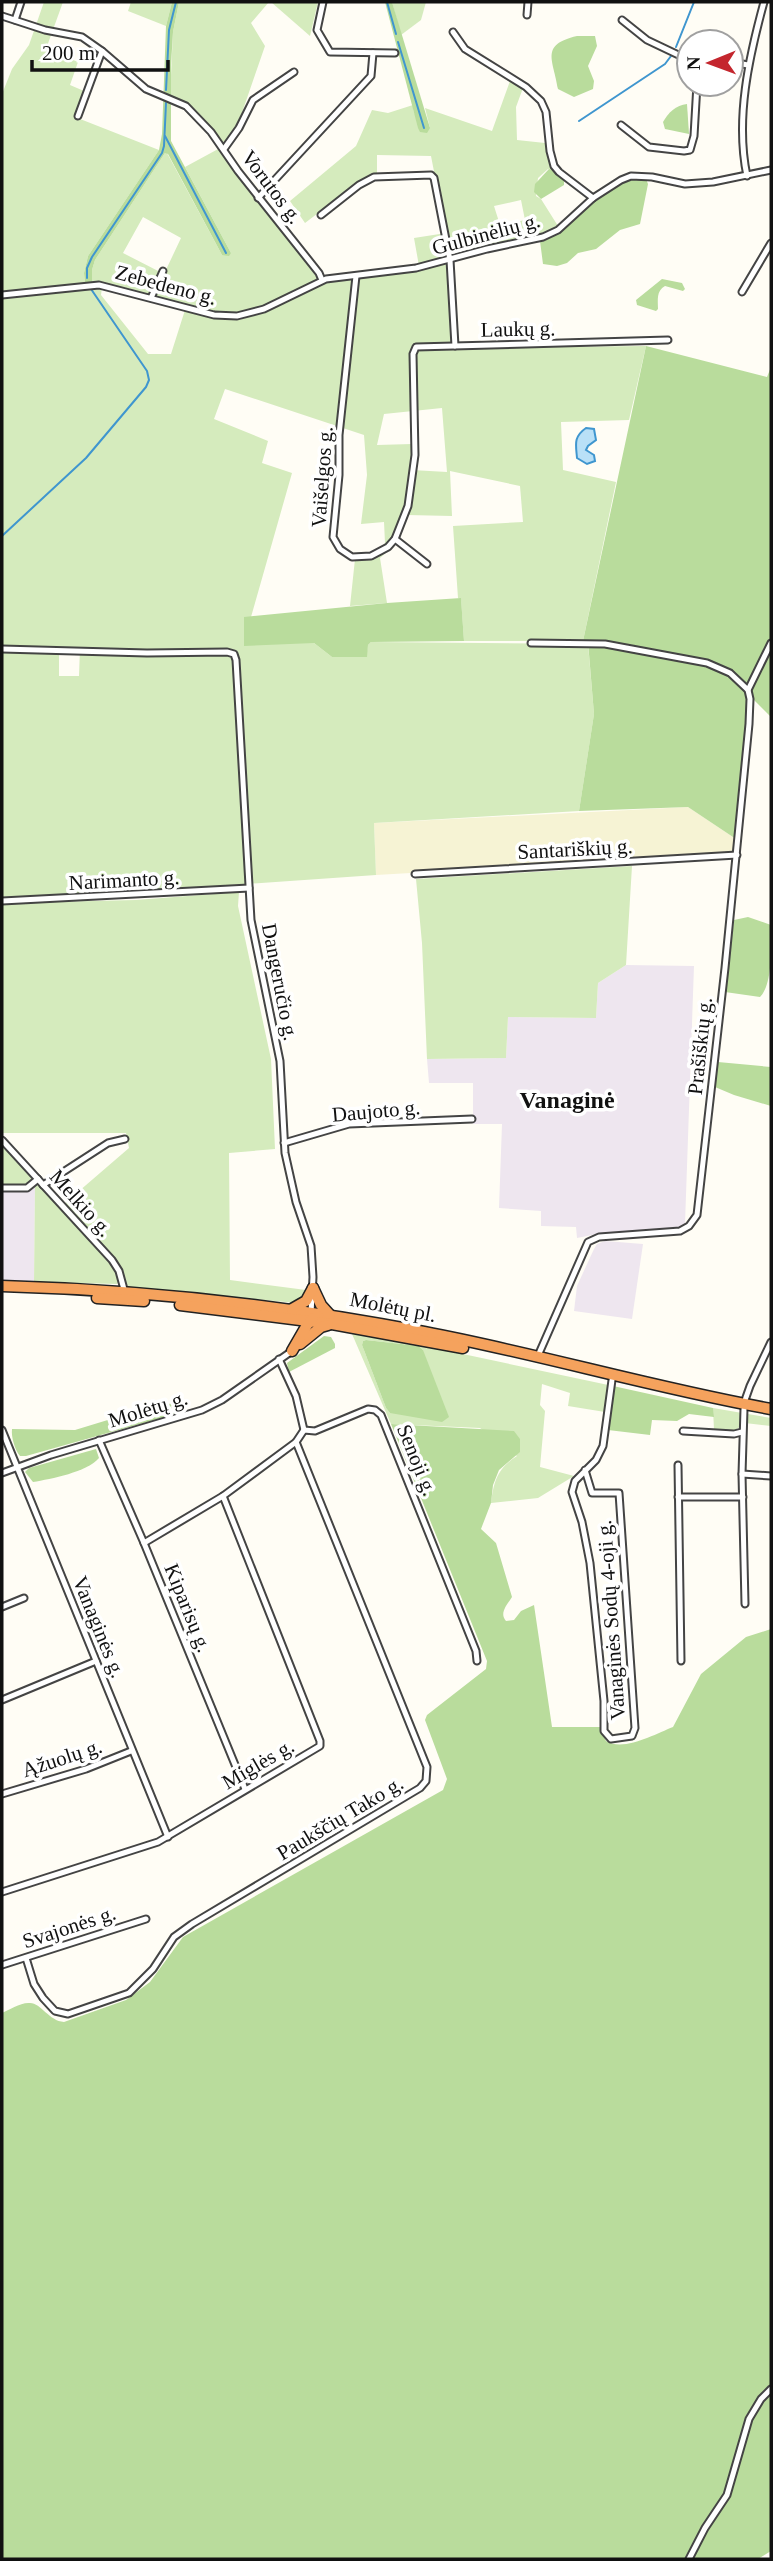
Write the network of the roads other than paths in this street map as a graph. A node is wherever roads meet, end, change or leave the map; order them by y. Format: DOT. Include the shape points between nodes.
graph roads {
  1 [pos="21,2"];
  2 [pos="323,2"];
  3 [pos="528,2"];
  4 [pos="764,2"];
  5 [pos="527,15"];
  6 [pos="2,16"];
  7 [pos="15,20"];
  8 [pos="622,20"];
  9 [pos="453,32"];
  10 [pos="102,51"];
  11 [pos="373,53"];
  12 [pos="395,53"];
  13 [pos="675,53"];
  14 [pos="745,64"];
  15 [pos="748,65"];
  16 [pos="294,72"];
  17 [pos="696,98"];
  18 [pos="78,116"];
  19 [pos="621,125"];
  20 [pos="224,149"];
  21 [pos="771,170"];
  22 [pos="747,176"];
  23 [pos="258,198"];
  24 [pos="593,198"];
  25 [pos="321,215"];
  26 [pos="771,243"];
  27 [pos="450,260"];
  28 [pos="163,271"];
  29 [pos="356,276"];
  30 [pos="322,280"];
  31 [pos="742,292"];
  32 [pos="2,295"];
  33 [pos="151,298"];
  34 [pos="668,340"];
  35 [pos="455,346"];
  36 [pos="395,539"];
  37 [pos="427,564"];
  38 [pos="531,643"];
  39 [pos="771,643"];
  40 [pos="2,649"];
  41 [pos="748,690"];
  42 [pos="737,855"];
  43 [pos="415,874"];
  44 [pos="249,888"];
  45 [pos="2,901"];
  46 [pos="472,1119"];
  47 [pos="125,1139"];
  48 [pos="2,1140"];
  49 [pos="284,1143"];
  50 [pos="38,1179"];
  51 [pos="43,1185"];
  52 [pos="2,1188"];
  53 [pos="2,1286"];
  54 [pos="313,1288"];
  55 [pos="2,1293"];
  56 [pos="125,1293"];
  57 [pos="290,1314"];
  58 [pos="309,1315"];
  59 [pos="328,1318"];
  60 [pos="302,1339"];
  61 [pos="771,1342"];
  62 [pos="292,1351"];
  63 [pos="537,1358"];
  64 [pos="279,1359"];
  65 [pos="612,1380"];
  66 [pos="744,1406"];
  67 [pos="771,1409"];
  68 [pos="771,1414"];
  69 [pos="2,1430"];
  70 [pos="304,1430"];
  71 [pos="683,1431"];
  72 [pos="742,1432"];
  73 [pos="99,1440"];
  74 [pos="296,1442"];
  75 [pos="678,1465"];
  76 [pos="17,1466"];
  77 [pos="585,1470"];
  78 [pos="2,1473"];
  79 [pos="742,1474"];
  80 [pos="771,1476"];
  81 [pos="223,1496"];
  82 [pos="678,1497"];
  83 [pos="743,1497"];
  84 [pos="144,1543"];
  85 [pos="24,1598"];
  86 [pos="745,1604"];
  87 [pos="2,1606"];
  88 [pos="96,1661"];
  89 [pos="477,1661"];
  90 [pos="681,1661"];
  91 [pos="2,1700"];
  92 [pos="131,1751"];
  93 [pos="245,1789"];
  94 [pos="2,1794"];
  95 [pos="168,1837"];
  96 [pos="2,1892"];
  97 [pos="146,1919"];
  98 [pos="26,1958"];
  99 [pos="2,1965"];
  100 [pos="771,2389"];
  101 [pos="689,2559"];
  1 -- 7 [label="street"];
  2 -- 11 [label="street" via="317,30 330,52"];
  3 -- 5 [label="street"];
  4 -- 15 [label="street"];
  6 -- 7 [label="street"];
  7 -- 10 [label="street" via="82,37"];
  8 -- 13 [label="street" via="647,40"];
  9 -- 24 [label="street" via="465,49 541,101 554,166"];
  10 -- 18 [label="street"];
  10 -- 20 [label="street, Vorutos g." via="146,89 186,106"];
  11 -- 12 [label="street"];
  11 -- 23 [label="street" via="371,76"];
  14 -- 15 [label="street"];
  15 -- 22 [label="street"];
  16 -- 20 [label="street" via="253,100"];
  17 -- 19 [label="street" via="690,150 649,147"];
  20 -- 23 [label="street, Vorutos g."];
  21 -- 22 [label="street, Gulbinėlių g."];
  22 -- 24 [label="street, Gulbinėlių g." via="685,184 631,176"];
  23 -- 30 [label="street, Vorutos g."];
  24 -- 27 [label="street, Gulbinėlių g." via="551,234"];
  25 -- 27 [label="street, Laukų g." via="374,177 431,176"];
  26 -- 31 [label="street"];
  27 -- 29 [label="street, Gulbinėlių g."];
  27 -- 35 [label="street, Laukų g."];
  28 -- 33 [label="street"];
  29 -- 30 [label="street, Zebedeno g."];
  29 -- 36 [label="street, Vaišelgos g." via="333,537 344,553 361,557 382,552"];
  30 -- 33 [label="street, Zebedeno g." via="264,309 237,316 214,315"];
  32 -- 33 [label="street, Zebedeno g." via="99,285"];
  34 -- 35 [label="street, Laukų g."];
  35 -- 36 [label="street" via="418,346 414,351 415,455 408,506"];
  36 -- 37 [label="street"];
  38 -- 41 [label="street" via="605,644 707,663 730,673"];
  39 -- 41 [label="street, Prašiškių g."];
  40 -- 44 [label="street, Dangeručio g." via="233,654"];
  41 -- 42 [label="street, Prašiškių g." via="750,724"];
  42 -- 43 [label="street, Santariškių g."];
  42 -- 63 [label="street, Prašiškių g." via="696,1215 690,1226 680,1231 599,1237 588,1242"];
  44 -- 45 [label="street, Narimanto g."];
  44 -- 49 [label="street, Dangeručio g." via="257,954 280,1061"];
  46 -- 49 [label="street, Daujoto g." via="349,1124"];
  47 -- 51 [label="street" via="108,1143"];
  48 -- 50 [label="street, Melkio g."];
  49 -- 54 [label="street, Dangeručio g." via="296,1202 312,1246"];
  50 -- 51 [label="street, Melkio g."];
  50 -- 52 [label="street" via="27,1188"];
  51 -- 56 [label="street, Melkio g." via="112,1260"];
  53 -- 56 [label="highway"];
  54 -- 57 [label="highway"];
  54 -- 58 [label="street, Dangeručio g."];
  54 -- 59 [label="highway"];
  55 -- 57 [label="highway"];
  56 -- 57 [label="highway"];
  57 -- 58 [label="highway"];
  57 -- 60 [label="highway"];
  58 -- 59 [label="highway"];
  58 -- 60 [label="highway"];
  59 -- 60 [label="highway"];
  59 -- 63 [label="highway, Molėtų pl." via="428,1333"];
  59 -- 65 [label="highway, Molėtų pl."];
  60 -- 62 [label="highway"];
  61 -- 66 [label="street"];
  62 -- 64 [label="street, Molėtų g."];
  63 -- 66 [label="highway, Molėtų pl."];
  64 -- 70 [label="street" via="296,1396"];
  64 -- 73 [label="street, Molėtų g." via="202,1410"];
  65 -- 66 [label="highway, Molėtų pl."];
  65 -- 77 [label="street" via="603,1446"];
  66 -- 67 [label="highway, Molėtų pl."];
  66 -- 68 [label="highway, Molėtų pl."];
  66 -- 72 [label="street"];
  69 -- 76 [label="street, Vanaginės g."];
  70 -- 74 [label="street"];
  70 -- 89 [label="street, Senoji g." via="315,1431 364,1410 381,1415"];
  71 -- 72 [label="street"];
  72 -- 79 [label="street"];
  73 -- 76 [label="street, Molėtų g."];
  73 -- 84 [label="street, Kiparisų g."];
  74 -- 81 [label="street"];
  74 -- 98 [label="street, Paukščių Tako g." via="427,1767 426,1781 184,1929 129,1993 59,2013 38,1991"];
  75 -- 82 [label="street"];
  76 -- 78 [label="street, Molėtų g."];
  76 -- 88 [label="street, Vanaginės g."];
  77 -- 77 [label="street, Vanaginės Sodų 4-oji g." via="592,1493 619,1493 635,1728 630,1738 616,1740 607,1738 604,1731 590,1563 572,1492 575,1480"];
  79 -- 80 [label="street"];
  79 -- 83 [label="street"];
  81 -- 84 [label="street"];
  81 -- 93 [label="street, Miglės g." via="320,1741 317,1749"];
  82 -- 83 [label="street"];
  82 -- 90 [label="street"];
  83 -- 86 [label="street"];
  84 -- 93 [label="street, Kiparisų g."];
  85 -- 87 [label="street"];
  88 -- 91 [label="street"];
  88 -- 92 [label="street, Vanaginės g."];
  92 -- 94 [label="street, Ąžuolų g."];
  92 -- 95 [label="street, Vanaginės g."];
  93 -- 95 [label="street, Miglės g."];
  95 -- 96 [label="street, Miglės g."];
  97 -- 98 [label="street, Svajonės g."];
  98 -- 99 [label="street, Svajonės g."];
  100 -- 101 [label="street" via="749,2419 727,2494"];
}
